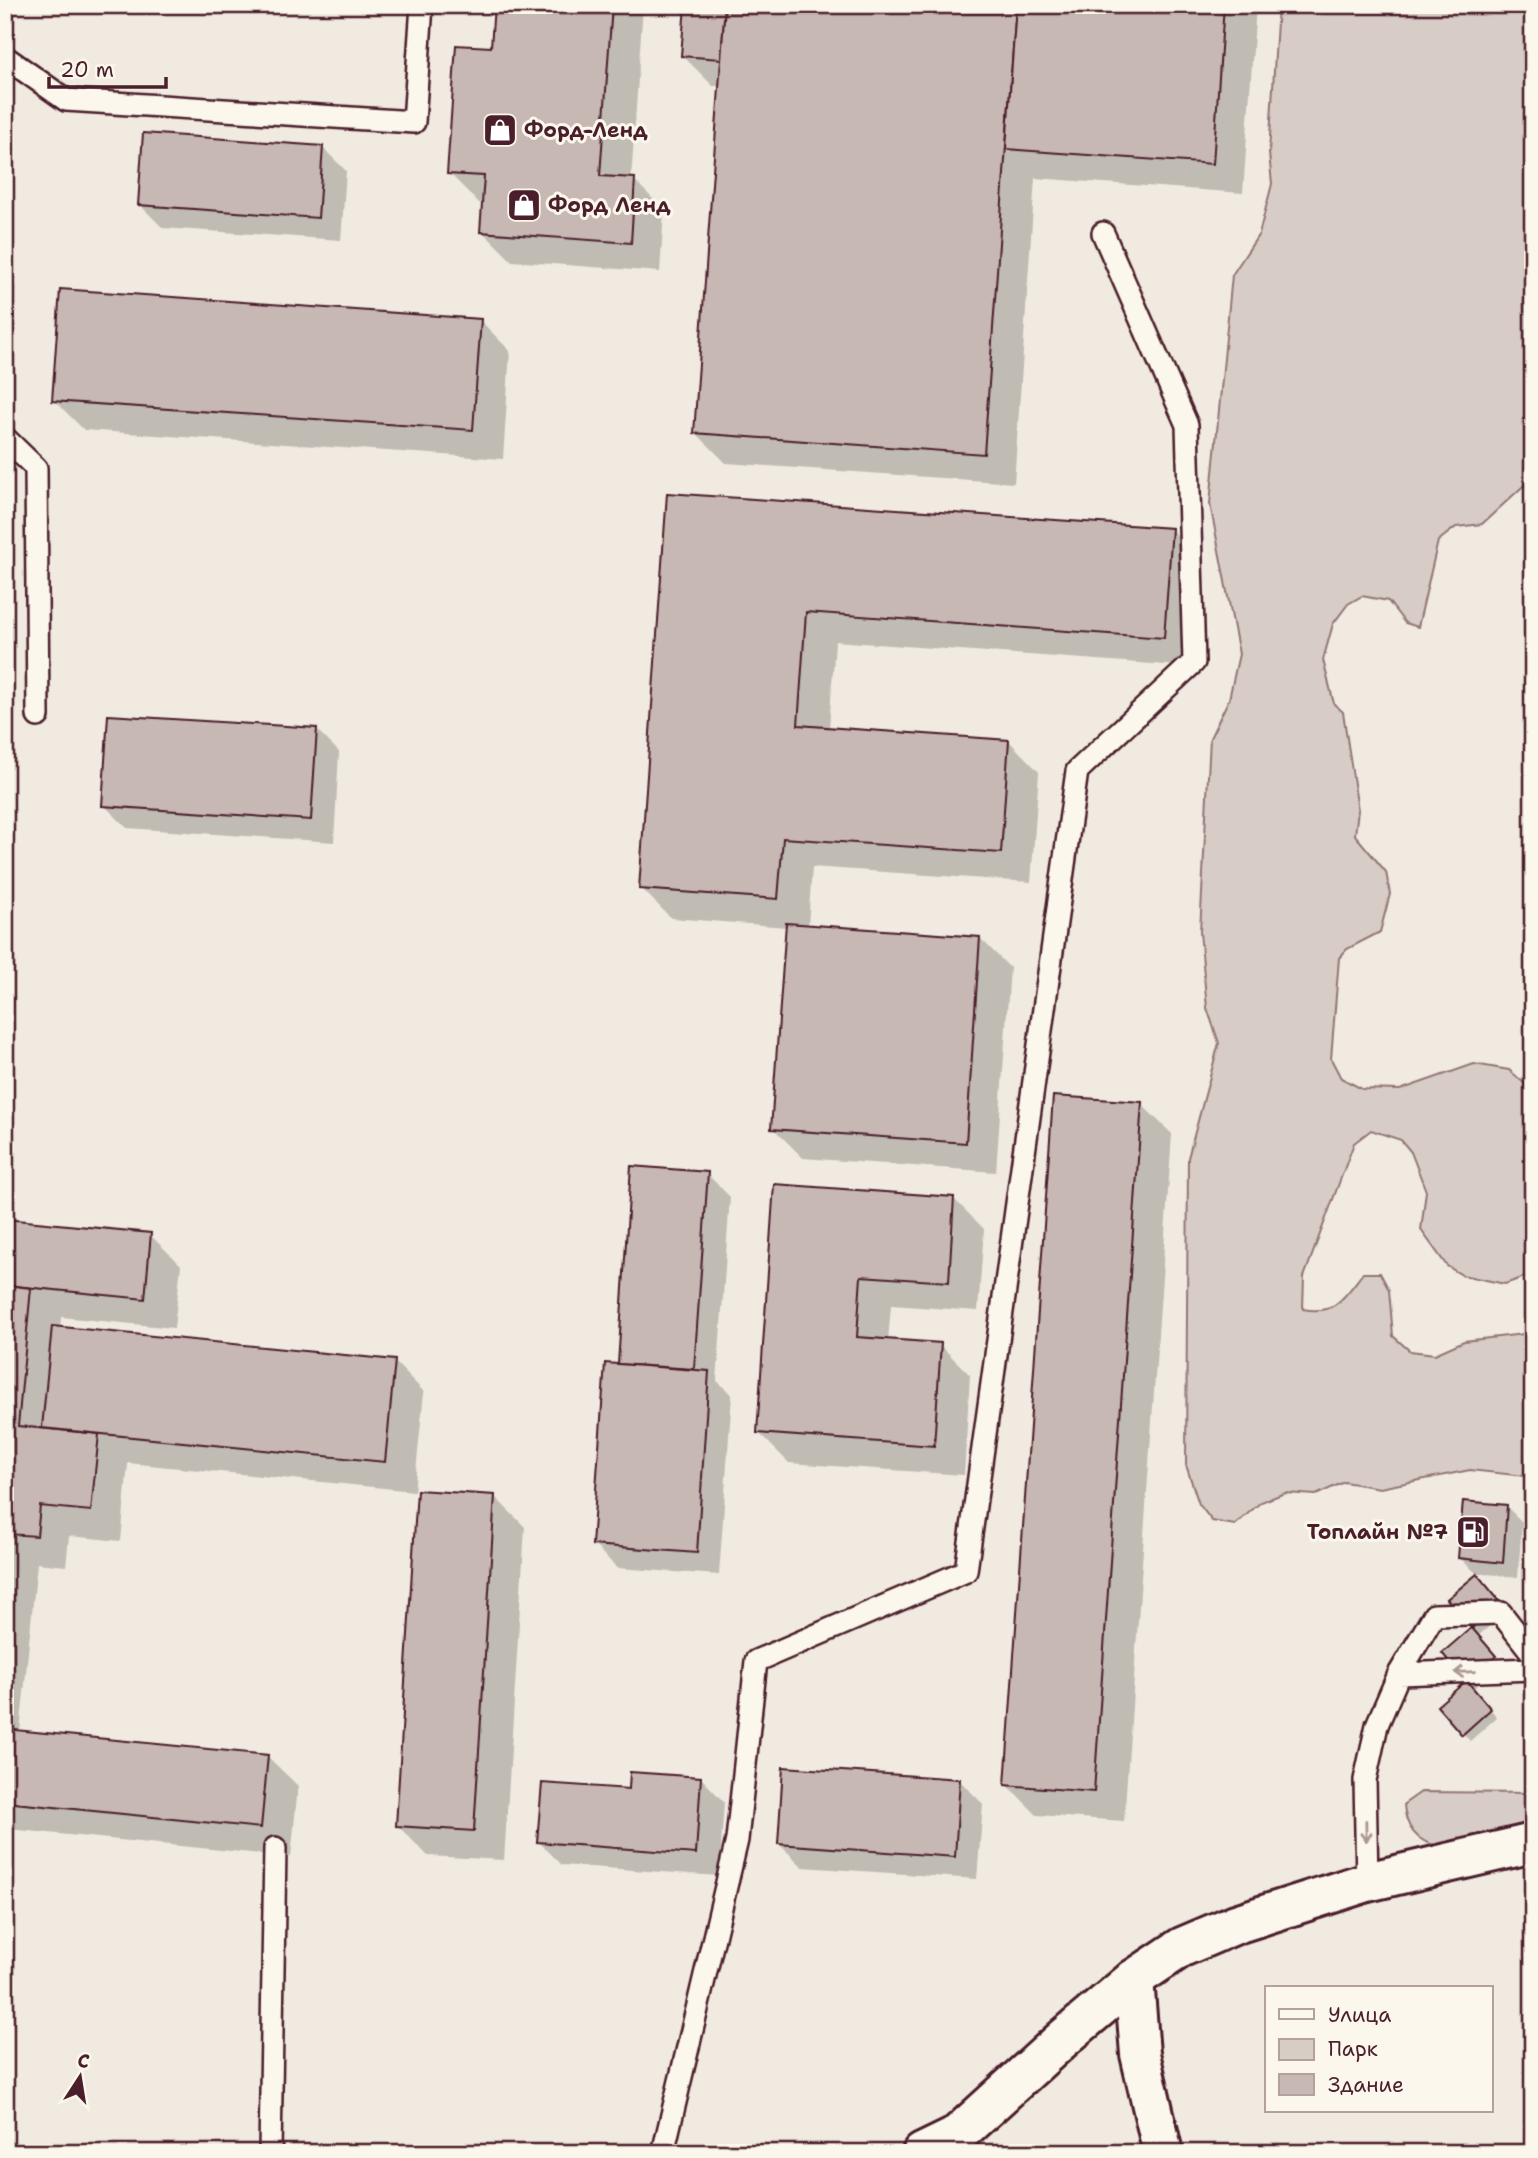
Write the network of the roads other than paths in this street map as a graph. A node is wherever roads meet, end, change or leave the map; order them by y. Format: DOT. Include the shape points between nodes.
graph roads {
  1 [pos="422,5"];
  2 [pos="5,57"];
  3 [pos="1103,233"];
  4 [pos="5,438"];
  5 [pos="38,716"];
  6 [pos="1533,1654"];
  7 [pos="1533,1669"];
  8 [pos="1399,1674"];
  9 [pos="1533,1843"];
  10 [pos="275,1849"];
  11 [pos="1367,1882"];
  12 [pos="1134,1979"];
  13 [pos="945,2148"];
  14 [pos="270,2153"];
  15 [pos="663,2153"];
  16 [pos="1163,2153"];
  1 -- 2 [label="lane" via="414,122 66,100"];
  3 -- 15 [label="lane" via="1188,425 1194,662 1077,771 966,1571 756,1661 737,1840"];
  4 -- 5 [label="lane" via="36,468"];
  6 -- 8 [label="lane" via="1501,1613 1434,1615"];
  7 -- 8 [label="lane, one-way"];
  8 -- 11 [label="lane, one-way" via="1377,1726 1366,1780"];
  9 -- 11 [label="street"];
  10 -- 14 [label="lane"];
  11 -- 12 [label="street" via="1236,1924 1182,1947"];
  12 -- 13 [label="street"];
  12 -- 16 [label="street" via="1140,2054"];
}
